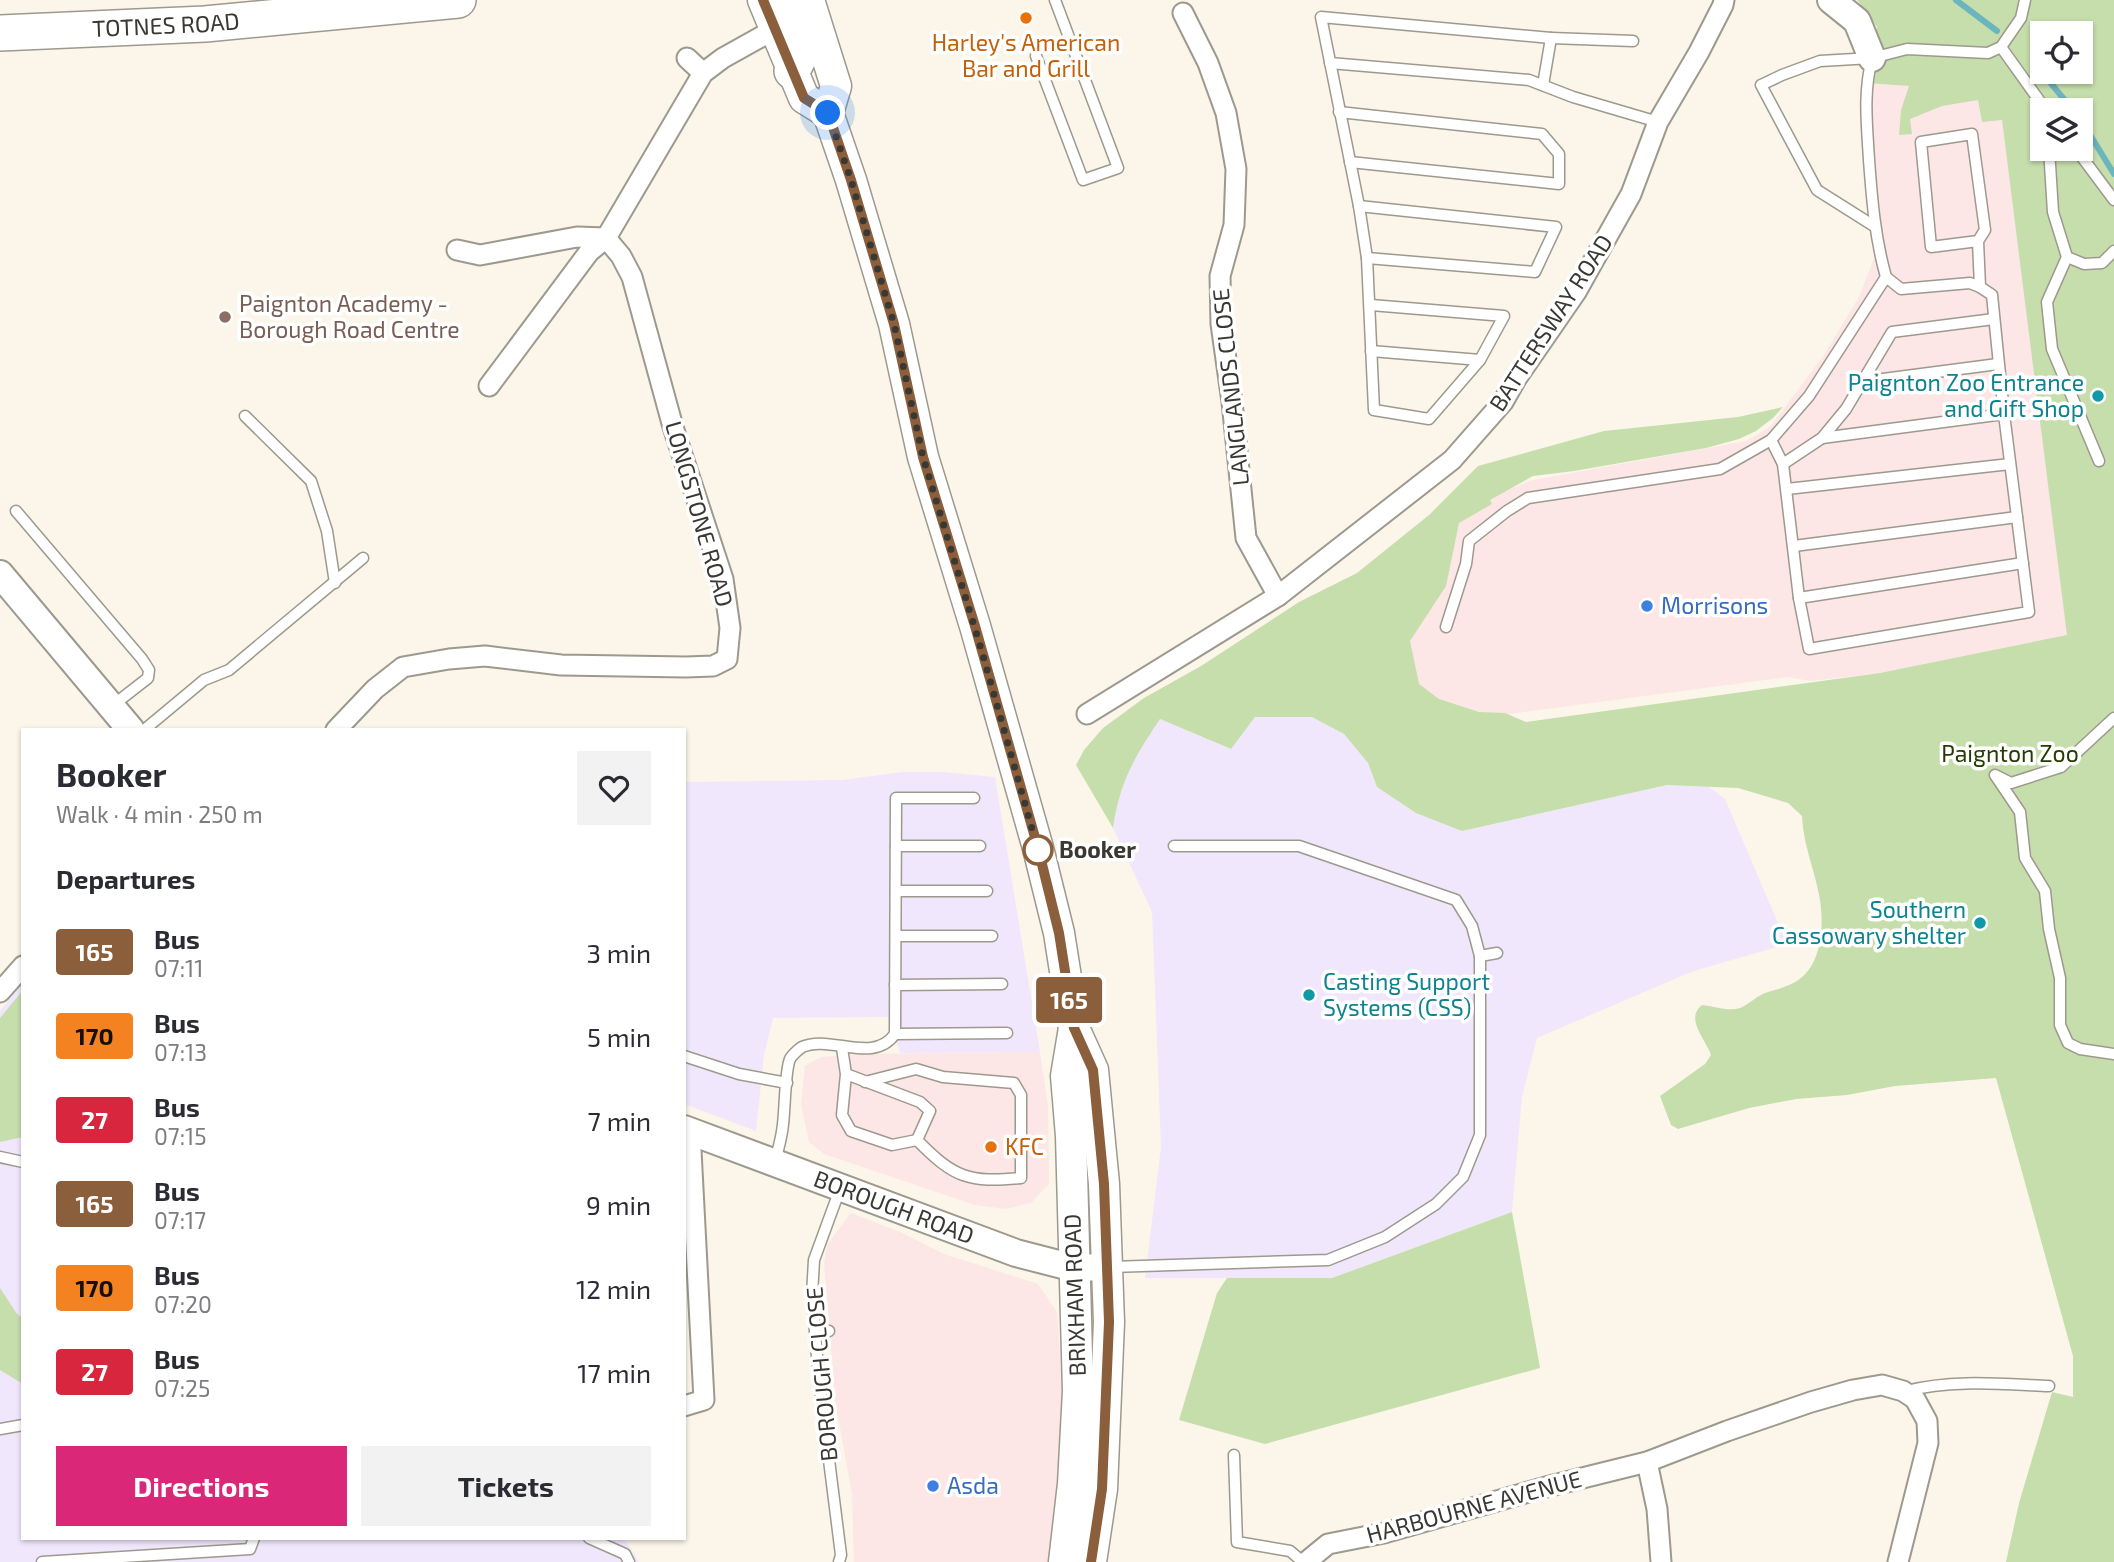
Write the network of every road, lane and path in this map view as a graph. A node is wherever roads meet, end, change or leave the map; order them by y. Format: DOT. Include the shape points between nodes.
graph roads {
  1 [pos="458,0"];
  2 [pos="763,0"];
  3 [pos="809,0"];
  4 [pos="1055,0"];
  5 [pos="1831,0"];
  6 [pos="2025,0"];
  7 [pos="1728,2"];
  8 [pos="1183,13"];
  9 [pos="780,15"];
  10 [pos="0,33"];
  11 [pos="1551,38"];
  12 [pos="1633,41"];
  13 [pos="2001,47"];
  14 [pos="1036,56"];
  15 [pos="687,58"];
  16 [pos="1872,58"];
  17 [pos="1330,63"];
  18 [pos="792,71"];
  19 [pos="703,73"];
  20 [pos="1543,85"];
  21 [pos="2037,98"];
  22 [pos="1339,112"];
  23 [pos="828,113"];
  24 [pos="1658,122"];
  25 [pos="2050,161"];
  26 [pos="2085,161"];
  27 [pos="1350,162"];
  28 [pos="2114,200"];
  29 [pos="1359,206"];
  30 [pos="1874,226"];
  31 [pos="606,238"];
  32 [pos="1978,242"];
  33 [pos="457,250"];
  34 [pos="2114,251"];
  35 [pos="2067,257"];
  36 [pos="1367,258"];
  37 [pos="1886,277"];
  38 [pos="1980,287"];
  39 [pos="1371,305"];
  40 [pos="1994,319"];
  41 [pos="1371,351"];
  42 [pos="1480,360"];
  43 [pos="1998,364"];
  44 [pos="1860,382"];
  45 [pos="489,386"];
  46 [pos="2004,414"];
  47 [pos="245,416"];
  48 [pos="1822,438"];
  49 [pos="1771,440"];
  50 [pos="2099,461"];
  51 [pos="1783,464"];
  52 [pos="2010,464"];
  53 [pos="1787,489"];
  54 [pos="16,511"];
  55 [pos="2017,517"];
  56 [pos="1794,546"];
  57 [pos="363,558"];
  58 [pos="2023,563"];
  59 [pos="0,573"];
  60 [pos="335,583"];
  61 [pos="1278,596"];
  62 [pos="1799,598"];
  63 [pos="1446,628"];
  64 [pos="111,706"];
  65 [pos="1087,714"];
  66 [pos="2114,718"];
  67 [pos="129,728"];
  68 [pos="146,728"];
  69 [pos="338,728"];
  70 [pos="974,798"];
  71 [pos="896,846"];
  72 [pos="980,846"];
  73 [pos="1174,846"];
  74 [pos="896,891"];
  75 [pos="987,891"];
  76 [pos="895,936"];
  77 [pos="992,936"];
  78 [pos="1497,953"];
  79 [pos="1479,957"];
  80 [pos="21,967"];
  81 [pos="1002,984"];
  82 [pos="895,985"];
  83 [pos="0,992"];
  84 [pos="1074,1028"];
  85 [pos="895,1034"];
  86 [pos="1007,1034"];
  87 [pos="842,1048"];
  88 [pos="2114,1054"];
  89 [pos="686,1057"];
  90 [pos="845,1073"];
  91 [pos="865,1082"];
  92 [pos="787,1083"];
  93 [pos="687,1130"];
  94 [pos="918,1140"];
  95 [pos="0,1157"];
  96 [pos="21,1162"];
  97 [pos="775,1162"];
  98 [pos="841,1189"];
  99 [pos="1107,1267"];
  100 [pos="1074,1268"];
  101 [pos="830,1331"];
  102 [pos="816,1333"];
  103 [pos="2049,1385"];
  104 [pos="1903,1391"];
  105 [pos="686,1406"];
  106 [pos="21,1424"];
  107 [pos="0,1429"];
  108 [pos="1234,1455"];
  109 [pos="1647,1462"];
  110 [pos="253,1540"];
  111 [pos="594,1540"];
  112 [pos="250,1549"];
  113 [pos="42,1562"];
  114 [pos="251,1562"];
  115 [pos="629,1562"];
  116 [pos="839,1562"];
  117 [pos="1064,1562"];
  118 [pos="1091,1562"];
  119 [pos="1304,1562"];
  120 [pos="1661,1562"];
  121 [pos="1898,1562"];
  1 -- 10 [label="highway, TOTNES ROAD" via="205,24"];
  2 -- 9 [label="main road"];
  3 -- 23 [label="main road, BRIXHAM ROAD" via="836,86"];
  4 -- 14 [label="lane" via="1118,167 1083,180"];
  5 -- 16 [label="main road" via="1857,21"];
  6 -- 13 [label="lane" via="2021,18"];
  7 -- 24 [label="street, BATTERSWAY ROAD"];
  8 -- 61 [label="street, LANGLANDS CLOSE" via="1226,113 1236,169 1234,225 1220,276 1221,324 1246,538"];
  9 -- 18 [label="highway" via="803,49"];
  9 -- 19 [label="street"];
  11 -- 12 [label="lane"];
  11 -- 17 [label="lane" via="1321,17"];
  11 -- 20 [label="lane"];
  13 -- 16 [label="lane" via="1988,52 1908,49"];
  13 -- 21 [label="lane"];
  15 -- 19 [label="street"];
  16 -- 30 [label="lane" via="1865,108"];
  16 -- 30 [label="lane" via="1820,61 1761,85 1817,190"];
  17 -- 20 [label="lane" via="1529,80"];
  17 -- 22 [label="lane"];
  18 -- 23 [label="main road" via="804,98"];
  19 -- 31 [label="street"];
  20 -- 24 [label="lane"];
  22 -- 27 [label="lane"];
  22 -- 27 [label="lane" via="1542,134 1559,154 1559,184"];
  23 -- 84 [label="main road, BRIXHAM ROAD" via="894,324 923,457 1038,848 1059,933"];
  24 -- 61 [label="street, BATTERSWAY ROAD" via="1631,194 1576,292 1503,402 1452,460"];
  25 -- 35 [label="lane" via="2053,212"];
  26 -- 28 [label="lane"];
  27 -- 29 [label="lane"];
  29 -- 36 [label="lane"];
  29 -- 36 [label="lane" via="1556,227 1535,272"];
  30 -- 37 [label="lane"];
  31 -- 33 [label="street" via="577,237 480,255"];
  31 -- 45 [label="street" via="589,252"];
  31 -- 69 [label="street, LONGSTONE ROAD" via="632,277 673,427 723,579 730,628 727,659 713,666 686,667 561,665 485,656 403,667"];
  32 -- 32 [label="lane" via="1931,247 1921,142 1972,134 1984,230"];
  32 -- 38 [label="lane"];
  34 -- 35 [label="lane" via="2102,263 2084,264"];
  35 -- 50 [label="lane" via="2047,302 2052,349"];
  36 -- 39 [label="lane"];
  37 -- 38 [label="lane" via="1901,289 1970,283"];
  37 -- 49 [label="lane" via="1809,396"];
  38 -- 40 [label="lane" via="1992,295"];
  39 -- 41 [label="lane"];
  39 -- 42 [label="lane" via="1504,316"];
  40 -- 43 [label="lane"];
  40 -- 44 [label="lane" via="1892,332"];
  41 -- 42 [label="lane"];
  41 -- 42 [label="lane" via="1374,410 1429,419"];
  43 -- 44 [label="lane"];
  43 -- 46 [label="lane"];
  44 -- 48 [label="lane" via="1846,409"];
  46 -- 48 [label="lane"];
  46 -- 52 [label="lane"];
  47 -- 60 [label="lane" via="311,481 327,531"];
  48 -- 51 [label="lane"];
  49 -- 51 [label="lane"];
  49 -- 63 [label="lane" via="1720,469 1528,498 1469,541"];
  51 -- 53 [label="lane"];
  52 -- 53 [label="lane"];
  52 -- 55 [label="lane"];
  53 -- 56 [label="lane"];
  54 -- 64 [label="lane" via="149,670 148,678"];
  55 -- 56 [label="lane"];
  55 -- 58 [label="lane"];
  56 -- 62 [label="lane"];
  57 -- 60 [label="lane"];
  58 -- 62 [label="lane"];
  58 -- 62 [label="lane" via="2029,611 1809,649"];
  59 -- 64 [label="main road"];
  60 -- 68 [label="lane" via="229,670 204,680"];
  61 -- 65 [label="street, BATTERSWAY ROAD"];
  64 -- 67 [label="main road"];
  66 -- 88 [label="lane" via="2061,767 2011,783 1995,775 2020,812 2025,858 2045,891 2060,978 2060,1025 2068,1043"];
  70 -- 71 [label="lane" via="896,798"];
  71 -- 72 [label="lane"];
  71 -- 74 [label="lane"];
  73 -- 79 [label="lane" via="1298,846 1456,900 1472,926"];
  74 -- 75 [label="lane"];
  74 -- 76 [label="lane"];
  76 -- 77 [label="lane"];
  76 -- 82 [label="lane"];
  78 -- 79 [label="lane"];
  79 -- 99 [label="lane" via="1480,1135 1463,1177 1436,1204 1385,1237 1328,1260"];
  80 -- 83 [label="street"];
  81 -- 82 [label="lane"];
  82 -- 85 [label="lane"];
  84 -- 99 [label="main road, BRIXHAM ROAD" via="1093,1070"];
  84 -- 100 [label="main road, BRIXHAM ROAD" via="1066,1076"];
  85 -- 86 [label="lane"];
  85 -- 87 [label="lane" via="881,1045"];
  87 -- 90 [label="lane"];
  87 -- 92 [label="lane" via="820,1042 800,1048 790,1059"];
  89 -- 92 [label="lane"];
  90 -- 91 [label="lane"];
  90 -- 94 [label="lane" via="842,1115 851,1131 892,1145"];
  91 -- 94 [label="lane" via="920,1102 930,1111"];
  91 -- 94 [label="lane" via="916,1069 943,1077 1014,1083 1021,1094 1021,1178 986,1181 953,1173"];
  92 -- 97 [label="lane"];
  93 -- 97 [label="main road, BOROUGH ROAD"];
  93 -- 105 [label="street" via="704,1401"];
  95 -- 96 [label="lane"];
  97 -- 98 [label="main road, BOROUGH ROAD"];
  98 -- 100 [label="main road, BOROUGH ROAD" via="1016,1253"];
  98 -- 102 [label="lane, BOROUGH CLOSE" via="814,1260"];
  99 -- 100 [label="main road, BOROUGH ROAD"];
  99 -- 118 [label="main road, BRIXHAM ROAD" via="1102,1489"];
  100 -- 117 [label="main road, BRIXHAM ROAD" via="1078,1391"];
  101 -- 102 [label="lane"];
  102 -- 116 [label="lane, BOROUGH CLOSE"];
  103 -- 104 [label="lane" via="1959,1383"];
  104 -- 109 [label="street, HARBOURNE AVENUE" via="1882,1385 1853,1390"];
  104 -- 121 [label="street" via="1915,1399 1927,1421 1928,1443"];
  106 -- 107 [label="lane"];
  108 -- 119 [label="lane" via="1237,1542 1290,1551"];
  109 -- 119 [label="street, HARBOURNE AVENUE" via="1328,1544"];
  109 -- 120 [label="street"];
  110 -- 112 [label="lane"];
  111 -- 115 [label="lane" via="625,1554"];
  112 -- 113 [label="lane"];
  112 -- 114 [label="lane"];
}
